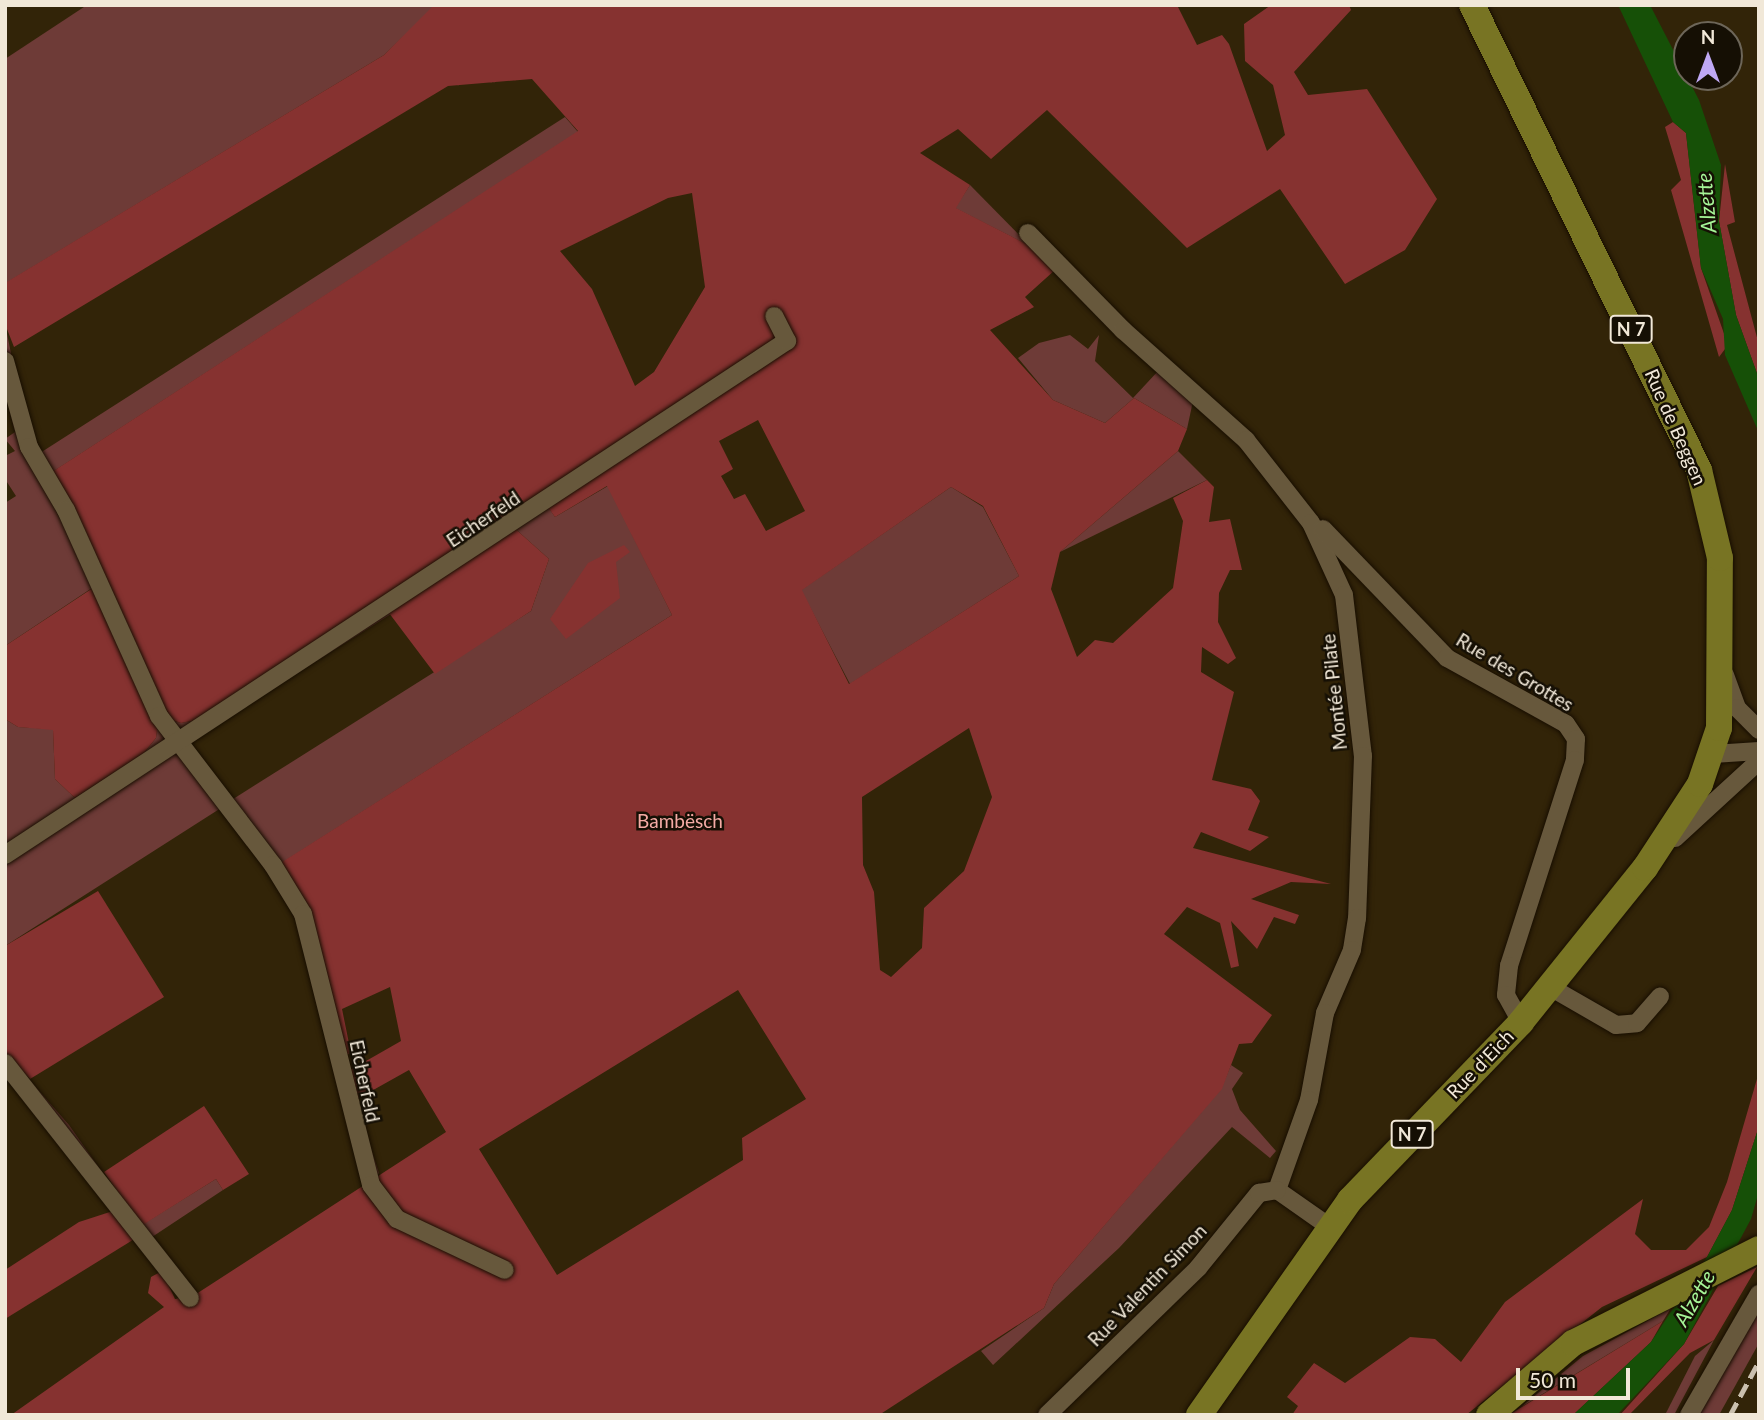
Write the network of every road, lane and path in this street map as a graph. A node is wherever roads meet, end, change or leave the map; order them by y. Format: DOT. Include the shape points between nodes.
graph roads {
  1 [pos="1472,5"];
  2 [pos="1028,233"];
  3 [pos="774,316"];
  4 [pos="5,361"];
  5 [pos="1311,523"];
  6 [pos="1724,672"];
  7 [pos="1759,730"];
  8 [pos="175,741"];
  9 [pos="1713,754"];
  10 [pos="1758,759"];
  11 [pos="5,855"];
  12 [pos="1645,868"];
  13 [pos="1550,987"];
  14 [pos="1660,997"];
  15 [pos="1521,1022"];
  16 [pos="5,1063"];
  17 [pos="1276,1190"];
  18 [pos="1331,1228"];
  19 [pos="1759,1249"];
  20 [pos="505,1270"];
  21 [pos="1759,1294"];
  22 [pos="190,1298"];
  23 [pos="1046,1415"];
  24 [pos="1199,1415"];
  25 [pos="1489,1415"];
  26 [pos="1689,1415"];
  1 -- 6 [label="main road, Rue de Beggen / N 7" via="1699,470 1720,558"];
  2 -- 5 [label="street, Montée Pilate" via="1123,330 1245,440"];
  3 -- 8 [label="street, Eicherfeld" via="787,341 263,691"];
  4 -- 8 [label="street, Eicherfeld" via="29,447"];
  5 -- 15 [label="street, Rue des Grottes" via="1447,658 1566,724 1576,739 1575,760 1509,966 1506,995"];
  5 -- 17 [label="street, Montée Pilate" via="1344,595 1364,806 1352,950 1325,1013 1309,1100"];
  6 -- 7 [label="street" via="1737,708"];
  6 -- 9 [label="main road, Rue de Beggen / N 7"];
  8 -- 11 [label="street, Eicherfeld"];
  8 -- 20 [label="street, Eicherfeld" via="273,865 303,914 344,1097 380,1201 397,1219"];
  9 -- 10 [label="street"];
  9 -- 12 [label="main road, Rue de Beggen / N 7"];
  10 -- 12 [label="street, Rue d'Eich"];
  12 -- 13 [label="main road, Rue d'Eich / N 7"];
  13 -- 14 [label="street" via="1616,1025 1637,1023"];
  13 -- 15 [label="main road, Rue d'Eich / N 7"];
  15 -- 18 [label="main road, Rue d'Eich / N 7"];
  16 -- 22 [label="street"];
  17 -- 18 [label="street"];
  17 -- 23 [label="street, Rue Valentin Simon" via="1259,1193 1198,1268"];
  18 -- 24 [label="main road, Rue d'Eich / N 7"];
  19 -- 25 [label="main road" via="1573,1343"];
  21 -- 26 [label="street"];
}
